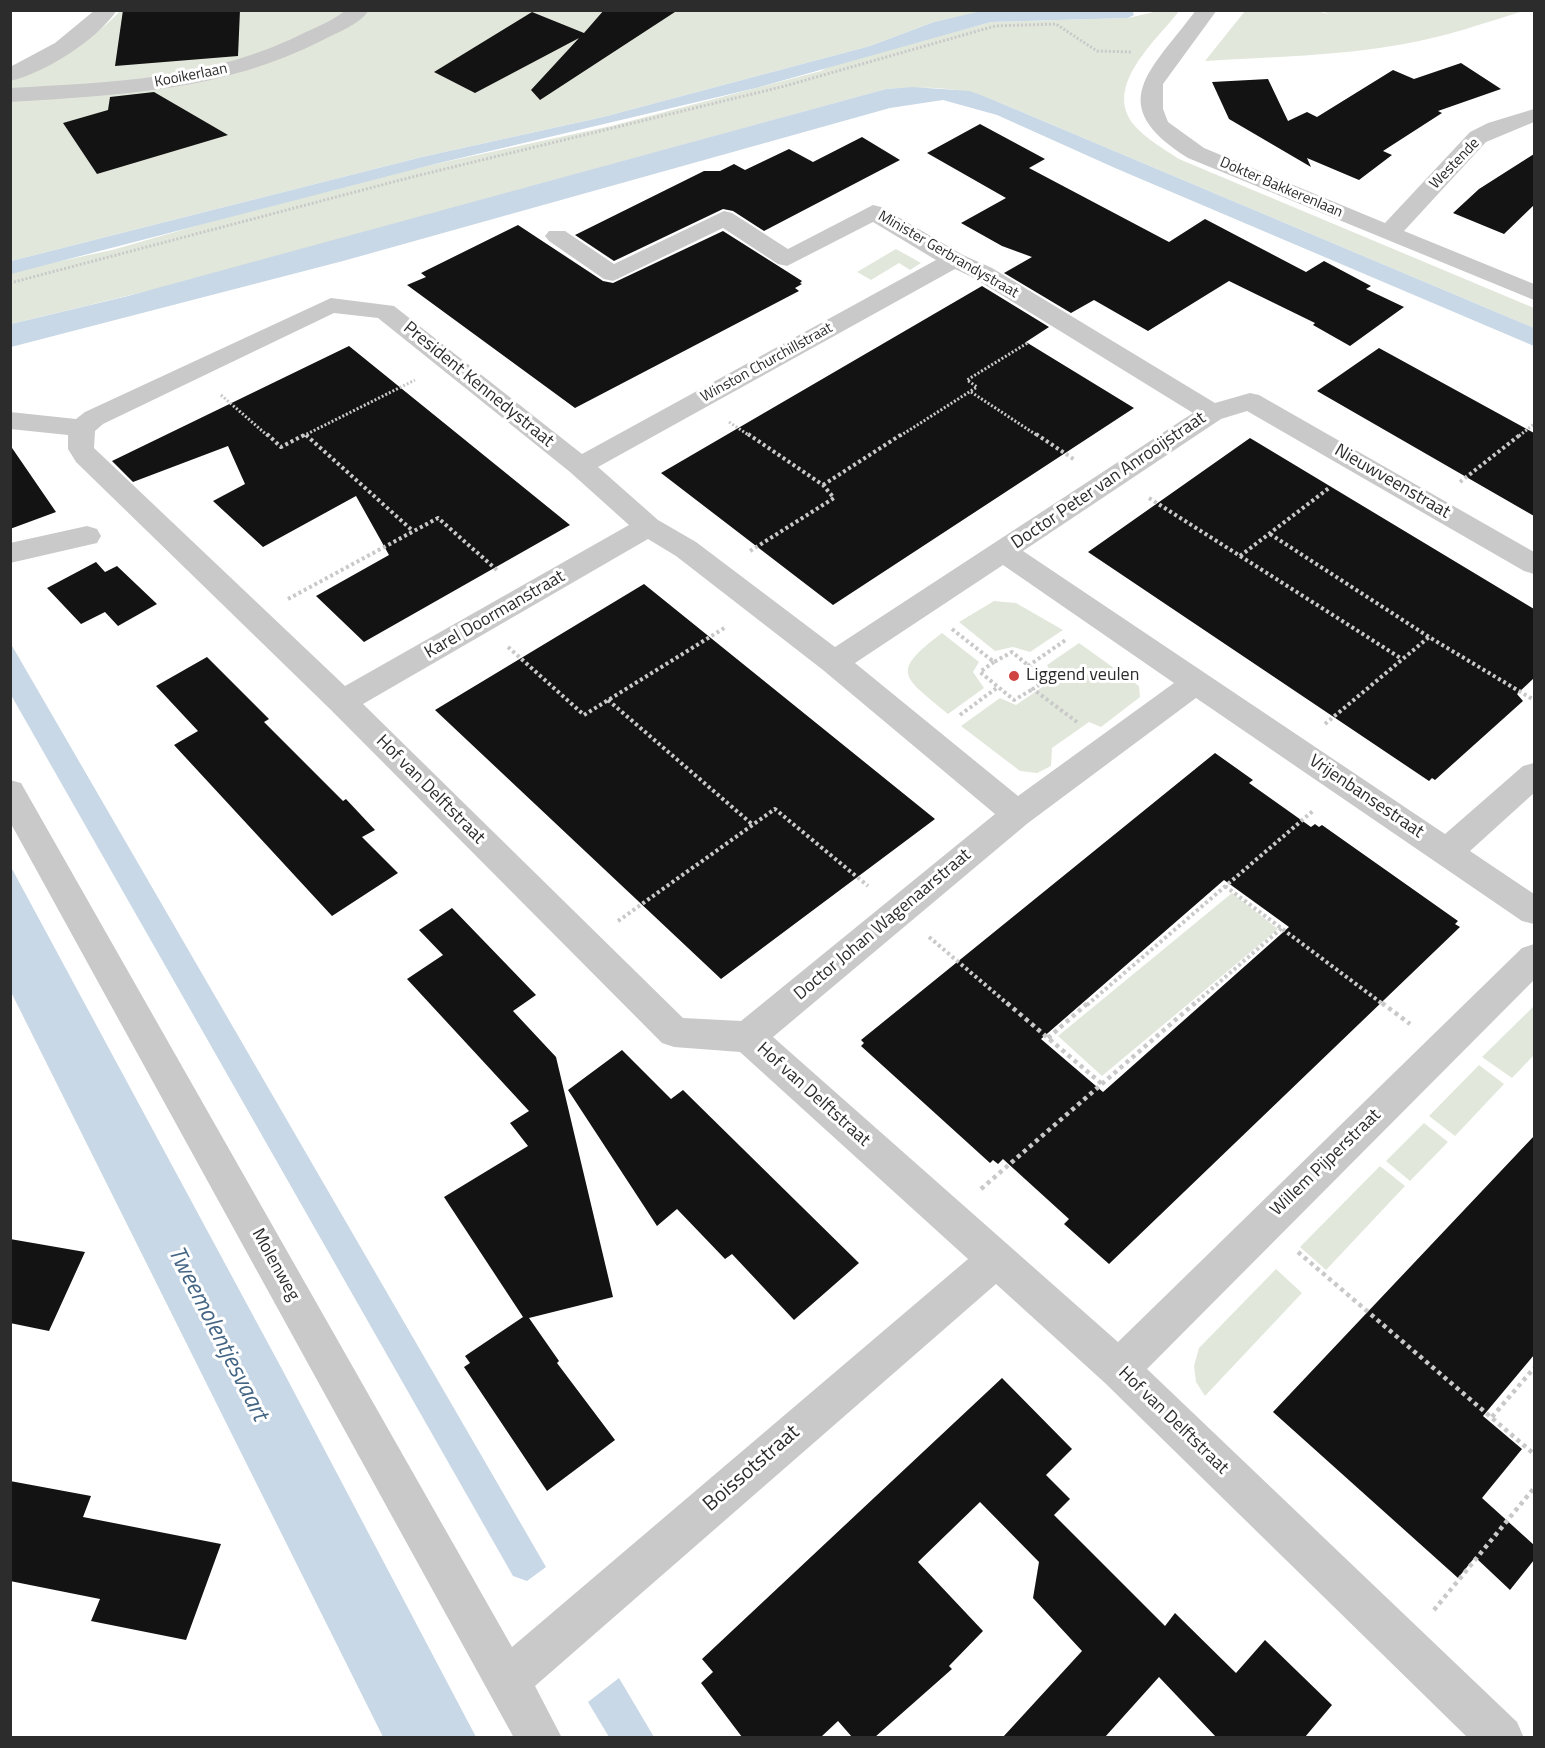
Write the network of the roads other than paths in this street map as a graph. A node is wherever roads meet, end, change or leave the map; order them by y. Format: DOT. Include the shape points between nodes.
graph roads {
  1 [pos="107,10"];
  2 [pos="359,10"];
  3 [pos="1207,10"];
  4 [pos="10,75"];
  5 [pos="10,95"];
  6 [pos="1534,115"];
  7 [pos="1389,233"];
  8 [pos="557,236"];
  9 [pos="954,260"];
  10 [pos="1534,293"];
  11 [pos="1250,401"];
  12 [pos="1212,413"];
  13 [pos="10,420"];
  14 [pos="82,428"];
  15 [pos="580,466"];
  16 [pos="648,527"];
  17 [pos="87,536"];
  18 [pos="1003,552"];
  19 [pos="10,553"];
  20 [pos="1534,564"];
  21 [pos="834,662"];
  22 [pos="1196,683"];
  23 [pos="342,702"];
  24 [pos="1534,774"];
  25 [pos="10,792"];
  26 [pos="1017,814"];
  27 [pos="1448,852"];
  28 [pos="1534,911"];
  29 [pos="1534,958"];
  30 [pos="748,1037"];
  31 [pos="996,1258"];
  32 [pos="1119,1369"];
  33 [pos="508,1680"];
  34 [pos="539,1737"];
  35 [pos="1501,1737"];
  1 -- 4 [label="street" via="93,27 56,54"];
  2 -- 5 [label="street, Kooikerlaan" via="283,52 213,75 112,89"];
  3 -- 7 [label="street, Dokter Bakkerenlaan" via="1152,84 1152,116 1162,132 1196,153"];
  6 -- 7 [label="street, Westende" via="1478,137"];
  7 -- 10 [label="street, Dokter Bakkerenlaan"];
  8 -- 9 [label="street, Minister Gerbrandystraat" via="613,274 724,218 787,259 873,212"];
  9 -- 12 [label="street, Minister Gerbrandystraat" via="983,273"];
  9 -- 15 [label="street, Winston Churchillstraat"];
  11 -- 12 [label="street, Doctor Peter van Anrooijstraat"];
  11 -- 20 [label="street, Nieuwveenstraat"];
  12 -- 18 [label="street, Doctor Peter van Anrooijstraat"];
  13 -- 14 [label="street"];
  14 -- 15 [label="street, President Kennedystraat" via="94,418 331,305 385,311"];
  14 -- 23 [label="street, Hof van Delftstraat" via="81,449 86,456"];
  15 -- 16 [label="street, President Kennedystraat"];
  16 -- 21 [label="street, President Kennedystraat" via="686,549"];
  16 -- 23 [label="street, Karel Doormanstraat"];
  17 -- 19 [label="street"];
  18 -- 21 [label="street, Doctor Peter van Anrooijstraat"];
  18 -- 22 [label="street, Vrijenbansestraat"];
  21 -- 26 [label="street, President Kennedystraat"];
  22 -- 26 [label="street, Doctor Johan Wagenaarstraat"];
  22 -- 27 [label="street, Vrijenbansestraat"];
  23 -- 30 [label="street, Hof van Delftstraat" via="674,1032"];
  24 -- 27 [label="street"];
  25 -- 33 [label="street, Molenweg"];
  26 -- 30 [label="street, Doctor Johan Wagenaarstraat"];
  27 -- 28 [label="street, Vrijenbansestraat"];
  29 -- 32 [label="street, Willem Pijperstraat"];
  30 -- 31 [label="street, Hof van Delftstraat"];
  31 -- 32 [label="street, Hof van Delftstraat"];
  31 -- 33 [label="street, Boissotstraat"];
  32 -- 35 [label="street, Hof van Delftstraat"];
  33 -- 34 [label="street, Molenweg"];
}
